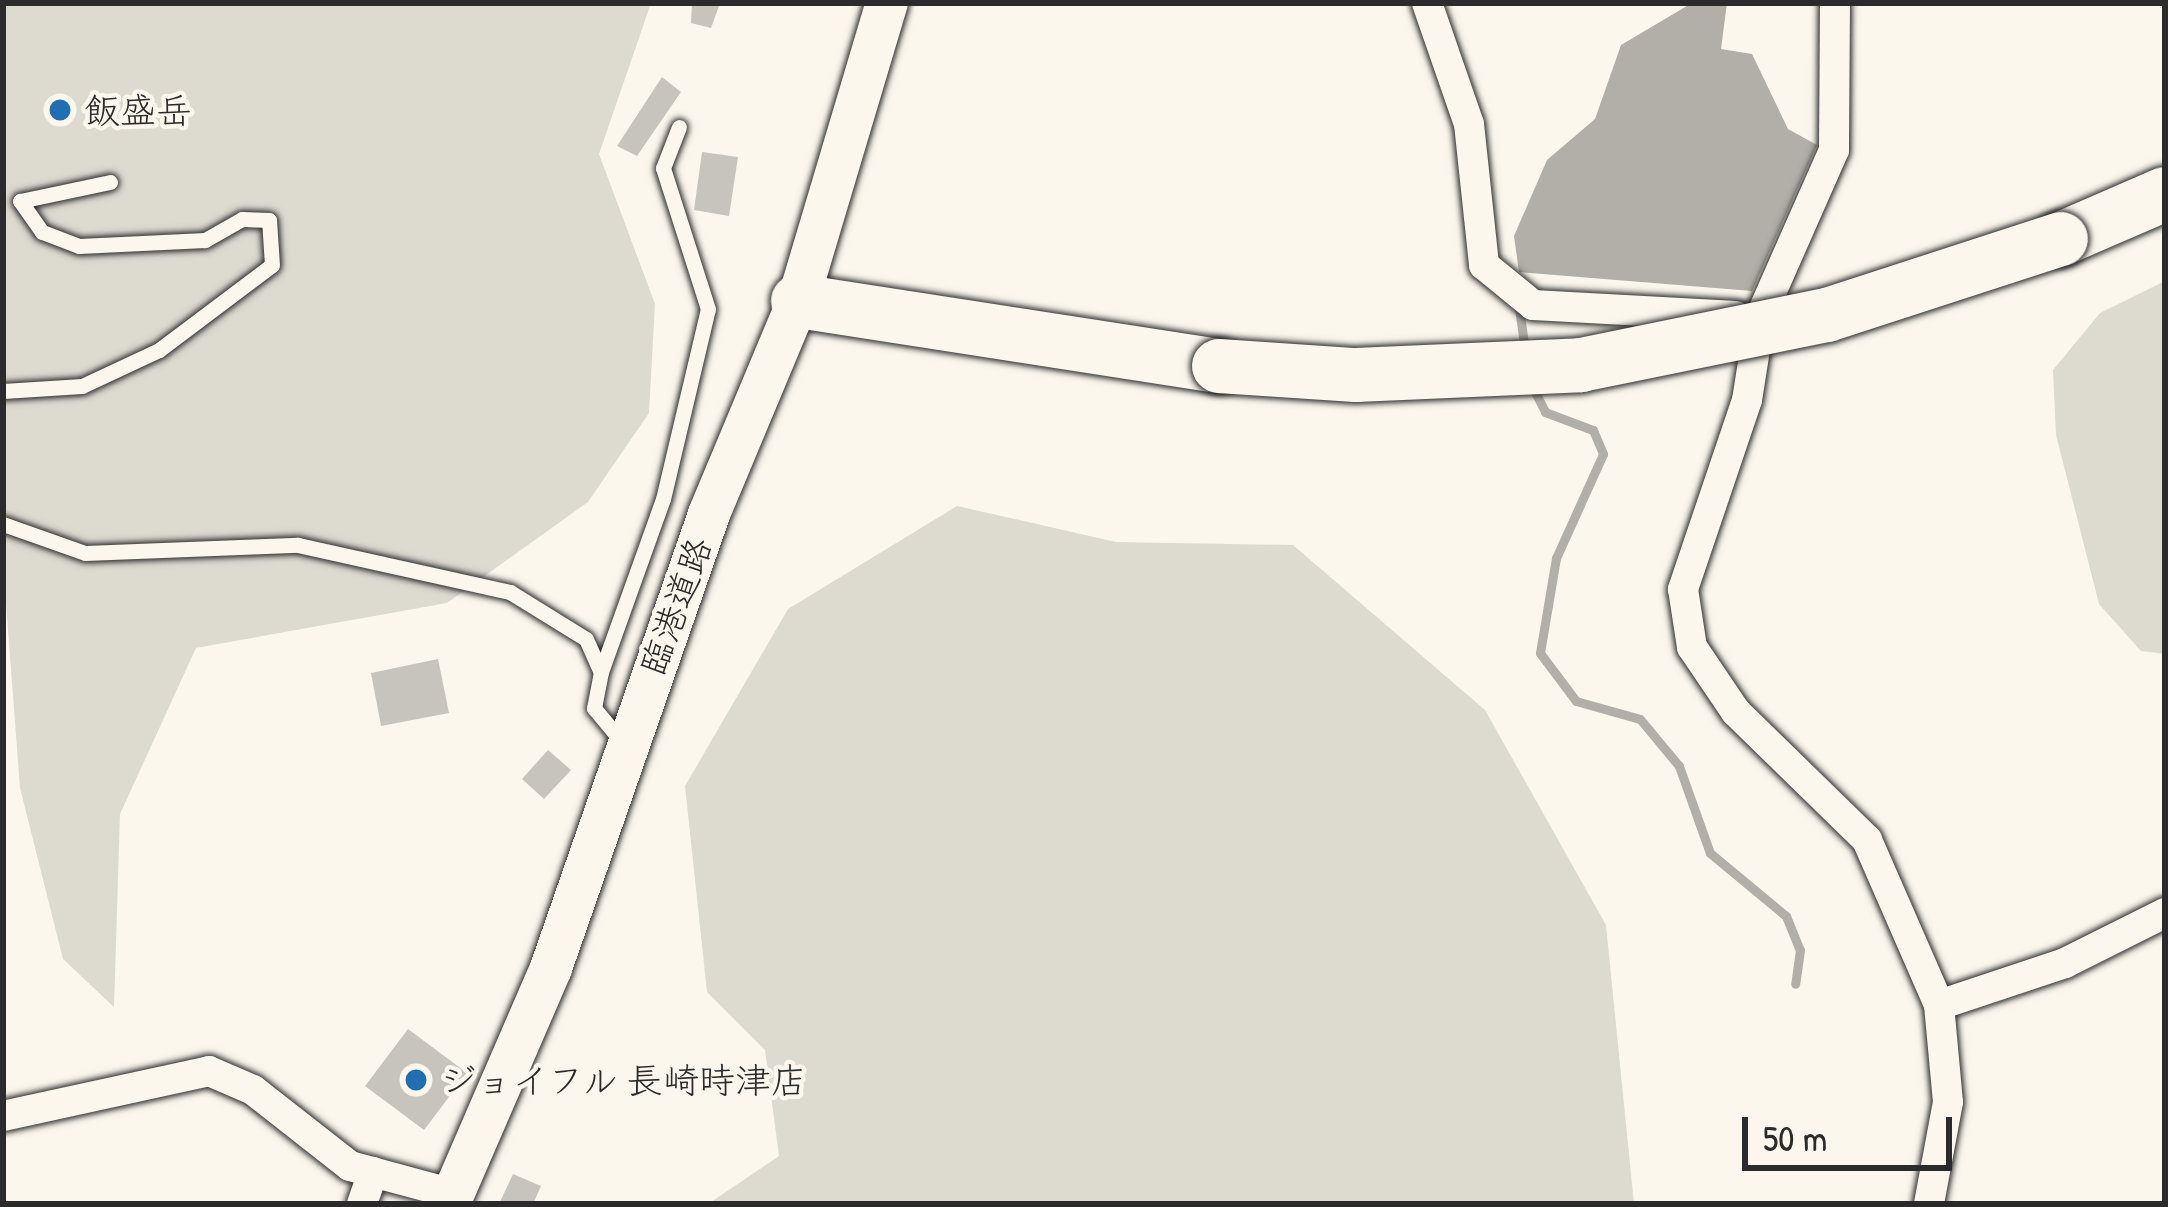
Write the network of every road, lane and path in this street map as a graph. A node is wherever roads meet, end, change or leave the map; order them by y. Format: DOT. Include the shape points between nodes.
graph roads {
  1 [pos="1427,3"];
  2 [pos="1835,3"];
  3 [pos="892,8"];
  4 [pos="679,128"];
  5 [pos="110,182"];
  6 [pos="2165,194"];
  7 [pos="798,301"];
  8 [pos="1760,318"];
  9 [pos="3,391"];
  10 [pos="3,524"];
  11 [pos="601,672"];
  12 [pos="625,745"];
  13 [pos="2165,913"];
  14 [pos="1939,1005"];
  15 [pos="3,1116"];
  16 [pos="373,1172"];
  17 [pos="452,1199"];
  18 [pos="362,1204"];
  19 [pos="1929,1204"];
  1 -- 8 [label="street" via="1469,124 1484,266 1533,305"];
  2 -- 8 [label="street" via="1834,150"];
  3 -- 7 [label="street, 臨港道路"];
  4 -- 11 [label="lane" via="663,168 708,309 663,499"];
  5 -- 9 [label="lane" via="20,201 42,232 79,246 205,240 242,218 269,220 272,265 159,350 82,386"];
  6 -- 7 [label="highway, bridge" via="2061,238 1827,315 1581,365 1357,375 1219,366"];
  7 -- 12 [label="street, 臨港道路"];
  8 -- 14 [label="street" via="1747,400 1683,589 1692,647 1736,712 1868,840"];
  10 -- 11 [label="lane" via="85,553 202,541 398,560 560,618"];
  11 -- 12 [label="lane" via="593,708"];
  12 -- 17 [label="street, 臨港道路" via="550,968"];
  13 -- 14 [label="street" via="2066,964"];
  14 -- 19 [label="street" via="1948,1102"];
  15 -- 16 [label="street" via="209,1070"];
  16 -- 17 [label="street"];
  16 -- 18 [label="street"];
}
